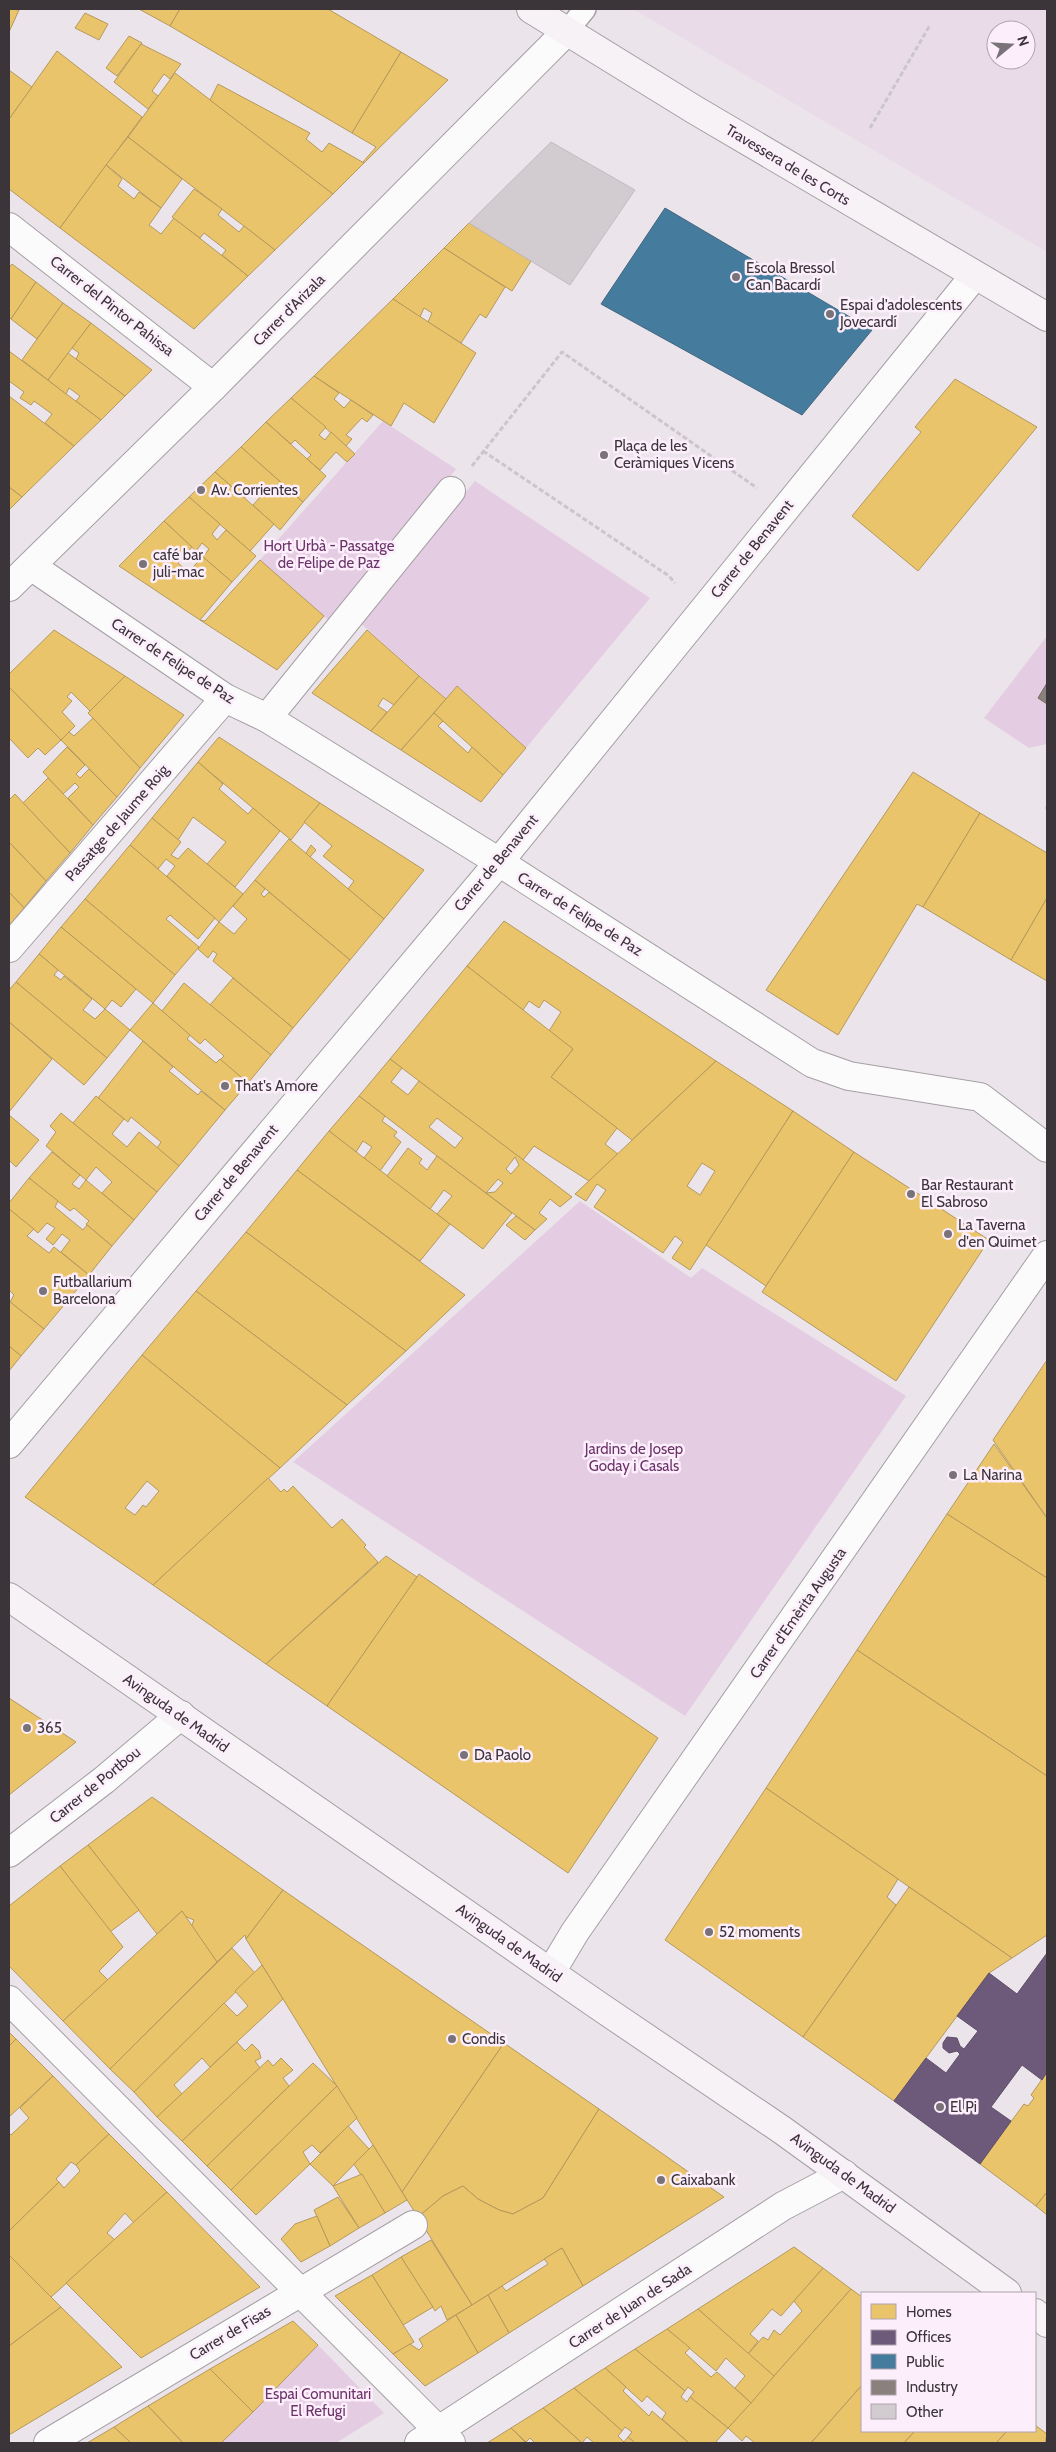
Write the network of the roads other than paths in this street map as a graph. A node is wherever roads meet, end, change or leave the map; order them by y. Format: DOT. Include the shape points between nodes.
graph roads {
  1 [pos="531,9"];
  2 [pos="585,9"];
  3 [pos="567,31"];
  4 [pos="9,227"];
  5 [pos="975,275"];
  6 [pos="1047,317"];
  7 [pos="214,387"];
  8 [pos="451,492"];
  9 [pos="31,566"];
  10 [pos="9,588"];
  11 [pos="225,698"];
  12 [pos="267,718"];
  13 [pos="498,862"];
  14 [pos="9,948"];
  15 [pos="1047,1148"];
  16 [pos="1047,1255"];
  17 [pos="9,1444"];
  18 [pos="9,1597"];
  19 [pos="180,1715"];
  20 [pos="9,1853"];
  21 [pos="551,1972"];
  22 [pos="9,2000"];
  23 [pos="844,2174"];
  24 [pos="413,2225"];
  25 [pos="300,2291"];
  26 [pos="1006,2292"];
  27 [pos="1036,2314"];
  28 [pos="1047,2323"];
  29 [pos="436,2439"];
  30 [pos="48,2443"];
  1 -- 3 [label="main road, Travessera de les Corts"];
  2 -- 3 [label="lane"];
  3 -- 5 [label="main road, Travessera de les Corts"];
  3 -- 7 [label="street, Carrer d'Arizala"];
  4 -- 7 [label="street, Carrer del Pintor Pahissa"];
  5 -- 6 [label="main road, Travessera de les Corts"];
  5 -- 13 [label="street, Carrer de Benavent"];
  7 -- 9 [label="street, Carrer d'Arizala"];
  8 -- 12 [label="street"];
  9 -- 10 [label="street, Carrer d'Arizala"];
  9 -- 11 [label="street, Carrer de Felipe de Paz"];
  11 -- 12 [label="street, Carrer de Felipe de Paz"];
  11 -- 14 [label="street, Passatge de Jaume Roig"];
  12 -- 13 [label="street, Carrer de Felipe de Paz"];
  13 -- 15 [label="street, Carrer de Felipe de Paz" via="812,1062 849,1076 980,1097"];
  13 -- 17 [label="street, Carrer de Benavent"];
  16 -- 21 [label="street, Carrer d'Emèrita Augusta" via="574,1932"];
  18 -- 19 [label="main road, Avinguda de Madrid"];
  19 -- 20 [label="street, Carrer de Portbou" via="110,1775"];
  19 -- 21 [label="main road, Avinguda de Madrid"];
  21 -- 23 [label="main road, Avinguda de Madrid"];
  22 -- 25 [label="street"];
  23 -- 26 [label="main road, Avinguda de Madrid"];
  23 -- 29 [label="street, Carrer de Juan de Sada" via="783,2206"];
  24 -- 25 [label="street, Carrer de Fisas"];
  25 -- 29 [label="street"];
  25 -- 30 [label="street, Carrer de Fisas"];
  27 -- 28 [label="main road"];
}
